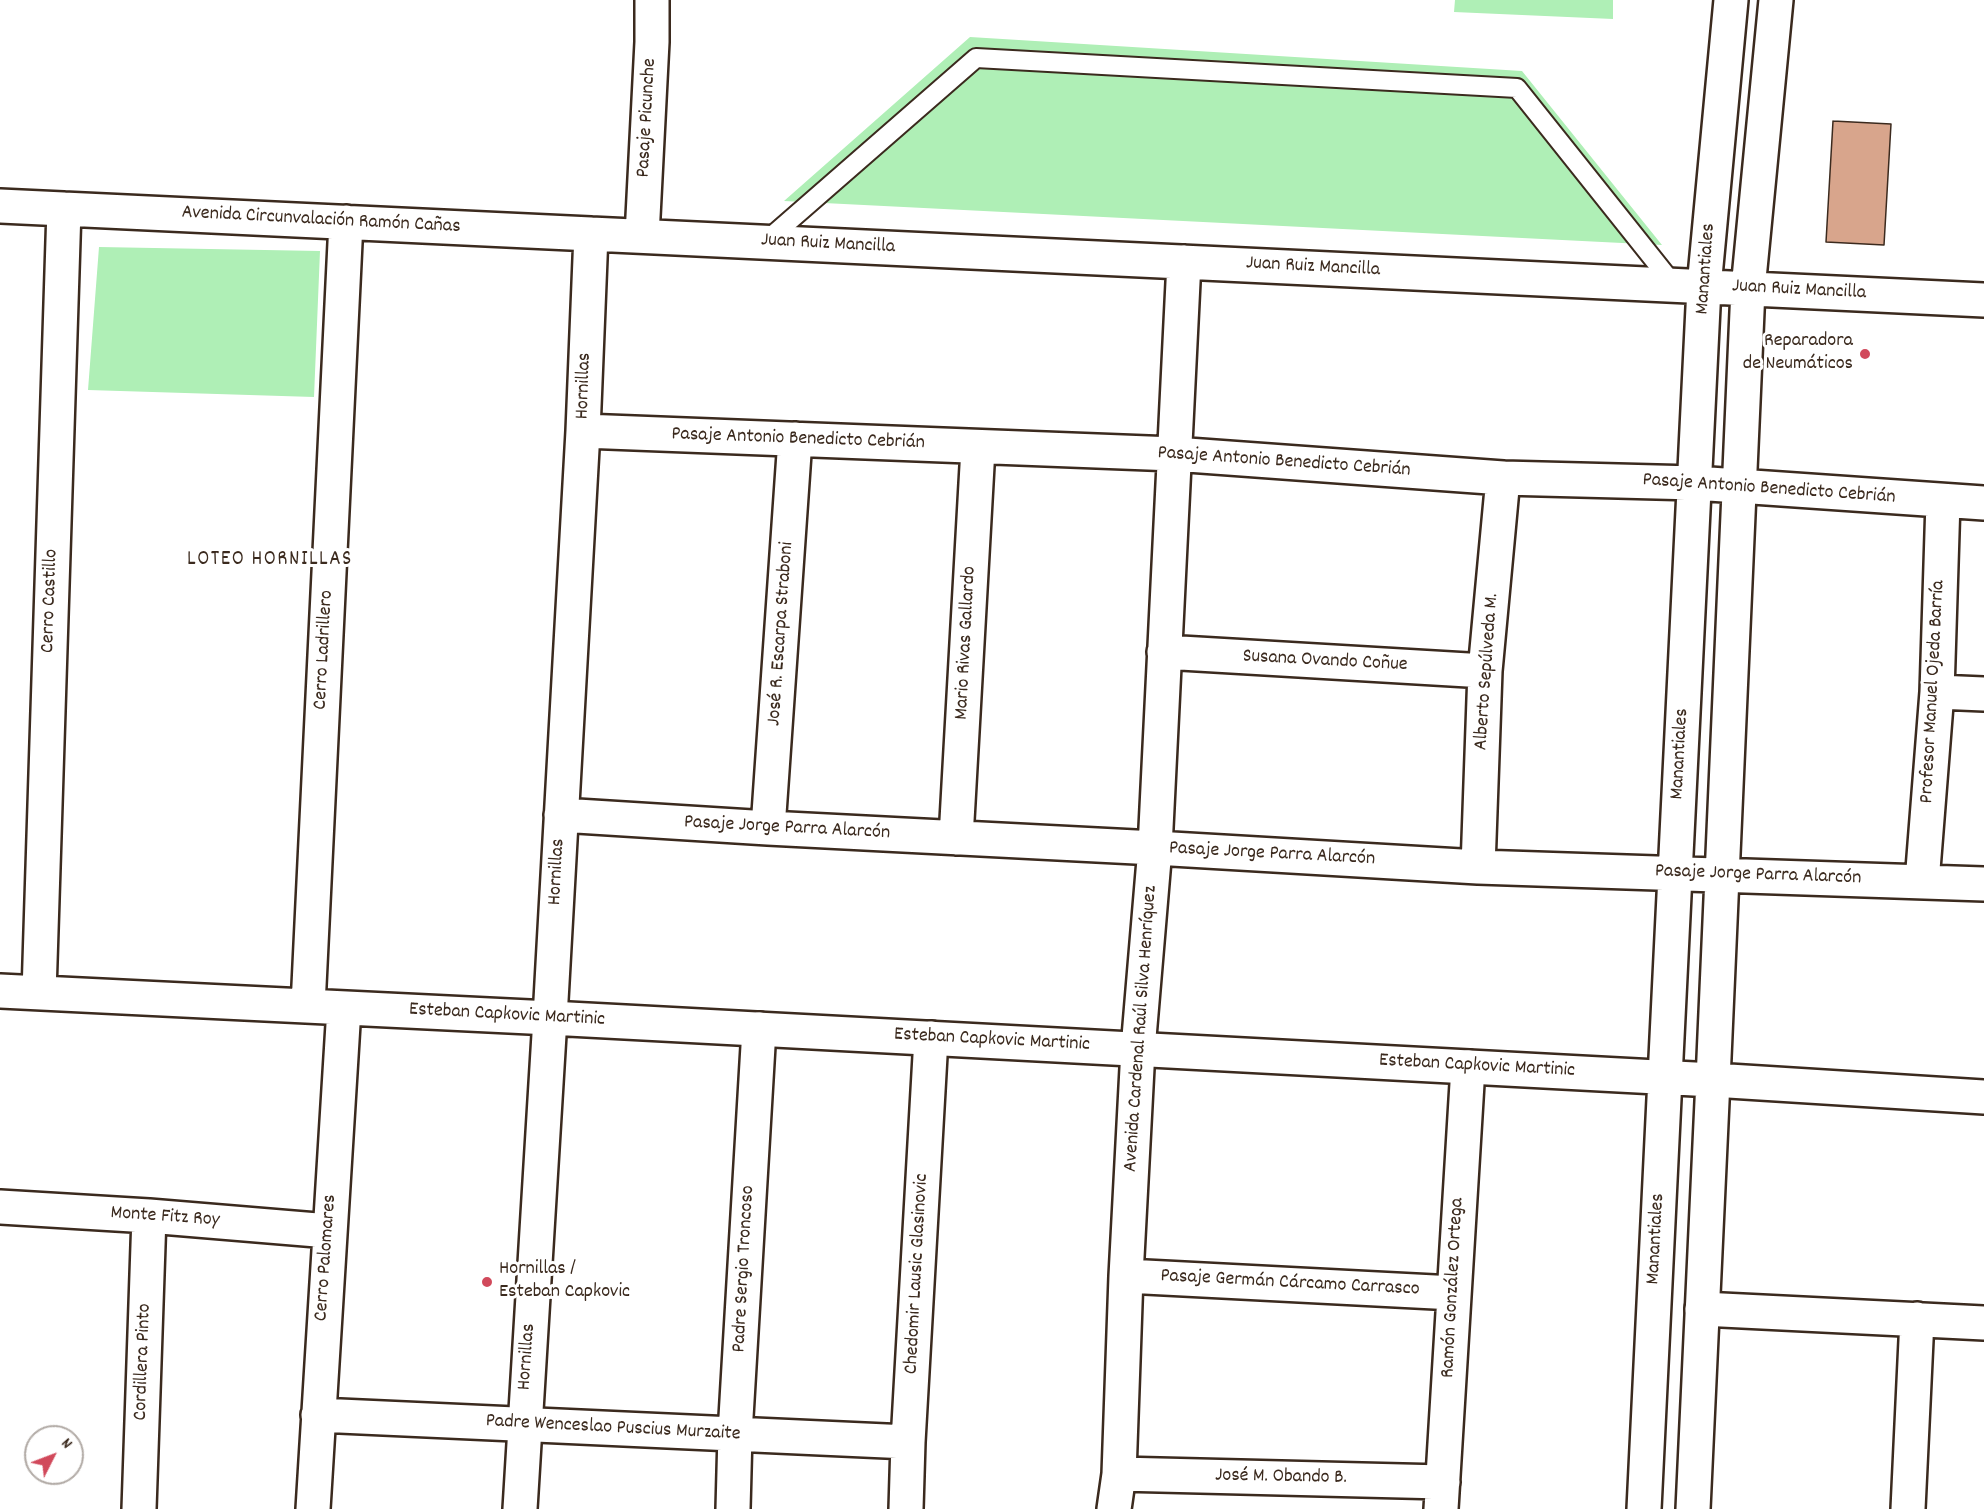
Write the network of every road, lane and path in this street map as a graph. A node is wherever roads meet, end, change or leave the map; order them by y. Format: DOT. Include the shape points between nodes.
graph roads {
  1 [pos="652,0"];
  2 [pos="1731,0"];
  3 [pos="1776,0"];
  4 [pos="0,206"];
  5 [pos="64,209"];
  6 [pos="346,222"];
  7 [pos="591,234"];
  8 [pos="642,236"];
  9 [pos="765,242"];
  10 [pos="1184,262"];
  11 [pos="1689,286"];
  12 [pos="1748,289"];
  13 [pos="1984,300"];
  14 [pos="583,431"];
  15 [pos="795,439"];
  16 [pos="978,448"];
  17 [pos="1174,454"];
  18 [pos="1503,478"];
  19 [pos="1695,483"];
  20 [pos="1740,487"];
  21 [pos="1943,501"];
  22 [pos="1984,503"];
  23 [pos="1164,652"];
  24 [pos="1485,671"];
  25 [pos="1937,692"];
  26 [pos="1984,694"];
  27 [pos="561,815"];
  28 [pos="768,828"];
  29 [pos="956,838"];
  30 [pos="1155,848"];
  31 [pos="1478,867"];
  32 [pos="1675,873"];
  33 [pos="1722,876"];
  34 [pos="1922,882"];
  35 [pos="1984,884"];
  36 [pos="0,991"];
  37 [pos="39,993"];
  38 [pos="308,1006"];
  39 [pos="344,1008"];
  40 [pos="550,1018"];
  41 [pos="759,1029"];
  42 [pos="931,1038"];
  43 [pos="1138,1049"];
  44 [pos="1468,1066"];
  45 [pos="1665,1077"];
  46 [pos="1713,1080"];
  47 [pos="1984,1097"];
  48 [pos="0,1207"];
  49 [pos="149,1216"];
  50 [pos="329,1231"];
  51 [pos="1126,1276"];
  52 [pos="1454,1293"];
  53 [pos="1702,1309"];
  54 [pos="1917,1319"];
  55 [pos="1984,1323"];
  56 [pos="318,1415"];
  57 [pos="524,1425"];
  58 [pos="735,1434"];
  59 [pos="908,1442"];
  60 [pos="1119,1474"];
  61 [pos="1442,1495"];
  62 [pos="139,1509"];
  63 [pos="313,1509"];
  64 [pos="520,1509"];
  65 [pos="733,1509"];
  66 [pos="906,1509"];
  67 [pos="1114,1509"];
  68 [pos="1644,1509"];
  69 [pos="1693,1509"];
  70 [pos="1908,1509"];
  1 -- 8 [label="street, Pasaje Picunche"];
  2 -- 11 [label="street, Manantiales"];
  3 -- 12 [label="street"];
  4 -- 5 [label="street, Avenida Circunvalación Ramón Cañas"];
  5 -- 6 [label="street, Avenida Circunvalación Ramón Cañas"];
  5 -- 37 [label="street, Cerro Castillo"];
  6 -- 7 [label="street, Avenida Circunvalación Ramón Cañas"];
  6 -- 38 [label="street, Cerro Ladrillero"];
  7 -- 8 [label="street, Avenida Circunvalación Ramón Cañas"];
  7 -- 14 [label="street, Hornillas"];
  8 -- 9 [label="street, Juan Ruiz Mancilla"];
  9 -- 10 [label="street, Juan Ruiz Mancilla"];
  9 -- 11 [label="lane" via="976,58 1517,88"];
  10 -- 11 [label="street, Juan Ruiz Mancilla"];
  10 -- 17 [label="street, Avenida Cardenal Raúl Silva Henríquez"];
  11 -- 12 [label="street, Juan Ruiz Mancilla"];
  11 -- 19 [label="street, Manantiales"];
  12 -- 13 [label="street, Juan Ruiz Mancilla"];
  12 -- 20 [label="street"];
  14 -- 15 [label="street, Pasaje Antonio Benedicto Cebrián"];
  14 -- 27 [label="street, Hornillas"];
  15 -- 16 [label="street, Pasaje Antonio Benedicto Cebrián"];
  15 -- 28 [label="street, José R. Escarpa Straboni"];
  16 -- 17 [label="street, Pasaje Antonio Benedicto Cebrián"];
  16 -- 29 [label="street, Mario Rivas Gallardo"];
  17 -- 18 [label="street, Pasaje Antonio Benedicto Cebrián"];
  17 -- 23 [label="street, Avenida Cardenal Raúl Silva Henríquez"];
  18 -- 19 [label="street, Pasaje Antonio Benedicto Cebrián"];
  18 -- 24 [label="street, Alberto Sepúlveda M."];
  19 -- 20 [label="street, Pasaje Antonio Benedicto Cebrián"];
  19 -- 32 [label="street, Manantiales"];
  20 -- 21 [label="street, Pasaje Antonio Benedicto Cebrián"];
  20 -- 33 [label="street"];
  21 -- 22 [label="street, Pasaje Antonio Benedicto Cebrián"];
  21 -- 25 [label="street, Profesor Manuel Ojeda Barría"];
  23 -- 24 [label="street, Susana Ovando Coñue"];
  23 -- 30 [label="street, Avenida Cardenal Raúl Silva Henríquez"];
  24 -- 31 [label="street, Alberto Sepúlveda M."];
  25 -- 26 [label="street"];
  25 -- 34 [label="street, Profesor Manuel Ojeda Barría"];
  27 -- 28 [label="street, Pasaje Jorge Parra Alarcón"];
  27 -- 40 [label="street, Hornillas"];
  28 -- 29 [label="street, Pasaje Jorge Parra Alarcón"];
  29 -- 30 [label="street, Pasaje Jorge Parra Alarcón"];
  30 -- 31 [label="street, Pasaje Jorge Parra Alarcón"];
  30 -- 43 [label="street, Avenida Cardenal Raúl Silva Henríquez"];
  31 -- 32 [label="street, Pasaje Jorge Parra Alarcón"];
  32 -- 33 [label="street, Pasaje Jorge Parra Alarcón"];
  32 -- 45 [label="street, Manantiales"];
  33 -- 34 [label="street, Pasaje Jorge Parra Alarcón"];
  33 -- 46 [label="street"];
  34 -- 35 [label="street, Pasaje Jorge Parra Alarcón"];
  36 -- 37 [label="street, Esteban Capkovic Martinic"];
  37 -- 38 [label="street, Esteban Capkovic Martinic"];
  38 -- 39 [label="street, Esteban Capkovic Martinic"];
  39 -- 40 [label="street, Esteban Capkovic Martinic"];
  39 -- 50 [label="street, Cerro Palomares"];
  40 -- 41 [label="street, Esteban Capkovic Martinic"];
  40 -- 57 [label="street, Hornillas"];
  41 -- 42 [label="street, Esteban Capkovic Martinic"];
  41 -- 58 [label="street, Padre Sergio Troncoso"];
  42 -- 43 [label="street, Esteban Capkovic Martinic"];
  42 -- 59 [label="street, Chedomir Lausic Glasinovic"];
  43 -- 44 [label="street, Esteban Capkovic Martinic"];
  43 -- 51 [label="street, Avenida Cardenal Raúl Silva Henríquez"];
  44 -- 45 [label="street, Esteban Capkovic Martinic"];
  44 -- 52 [label="street, Ramón González Ortega"];
  45 -- 46 [label="street, Esteban Capkovic Martinic"];
  45 -- 68 [label="street, Manantiales"];
  46 -- 47 [label="street, Esteban Capkovic Martinic"];
  46 -- 53 [label="street"];
  48 -- 49 [label="street, Monte Fitz Roy"];
  49 -- 50 [label="street, Monte Fitz Roy"];
  49 -- 62 [label="street, Cordillera Pinto"];
  50 -- 56 [label="street, Cerro Palomares"];
  51 -- 52 [label="street, Pasaje Germán Cárcamo Carrasco"];
  51 -- 60 [label="street, Avenida Cardenal Raúl Silva Henríquez"];
  52 -- 61 [label="street, Ramón González Ortega"];
  53 -- 54 [label="street"];
  53 -- 69 [label="street"];
  54 -- 55 [label="street"];
  54 -- 70 [label="street"];
  56 -- 57 [label="street, Padre Wenceslao Puscius Murzaite"];
  56 -- 63 [label="street, Cerro Palomares"];
  57 -- 58 [label="street, Padre Wenceslao Puscius Murzaite"];
  57 -- 64 [label="street, Hornillas"];
  58 -- 59 [label="street, Padre Wenceslao Puscius Murzaite"];
  58 -- 65 [label="street, Padre Sergio Troncoso"];
  59 -- 66 [label="street, Chedomir Lausic Glasinovic"];
  60 -- 61 [label="street, José M. Obando B."];
  60 -- 67 [label="street, Avenida Cardenal Raúl Silva Henríquez"];
}
